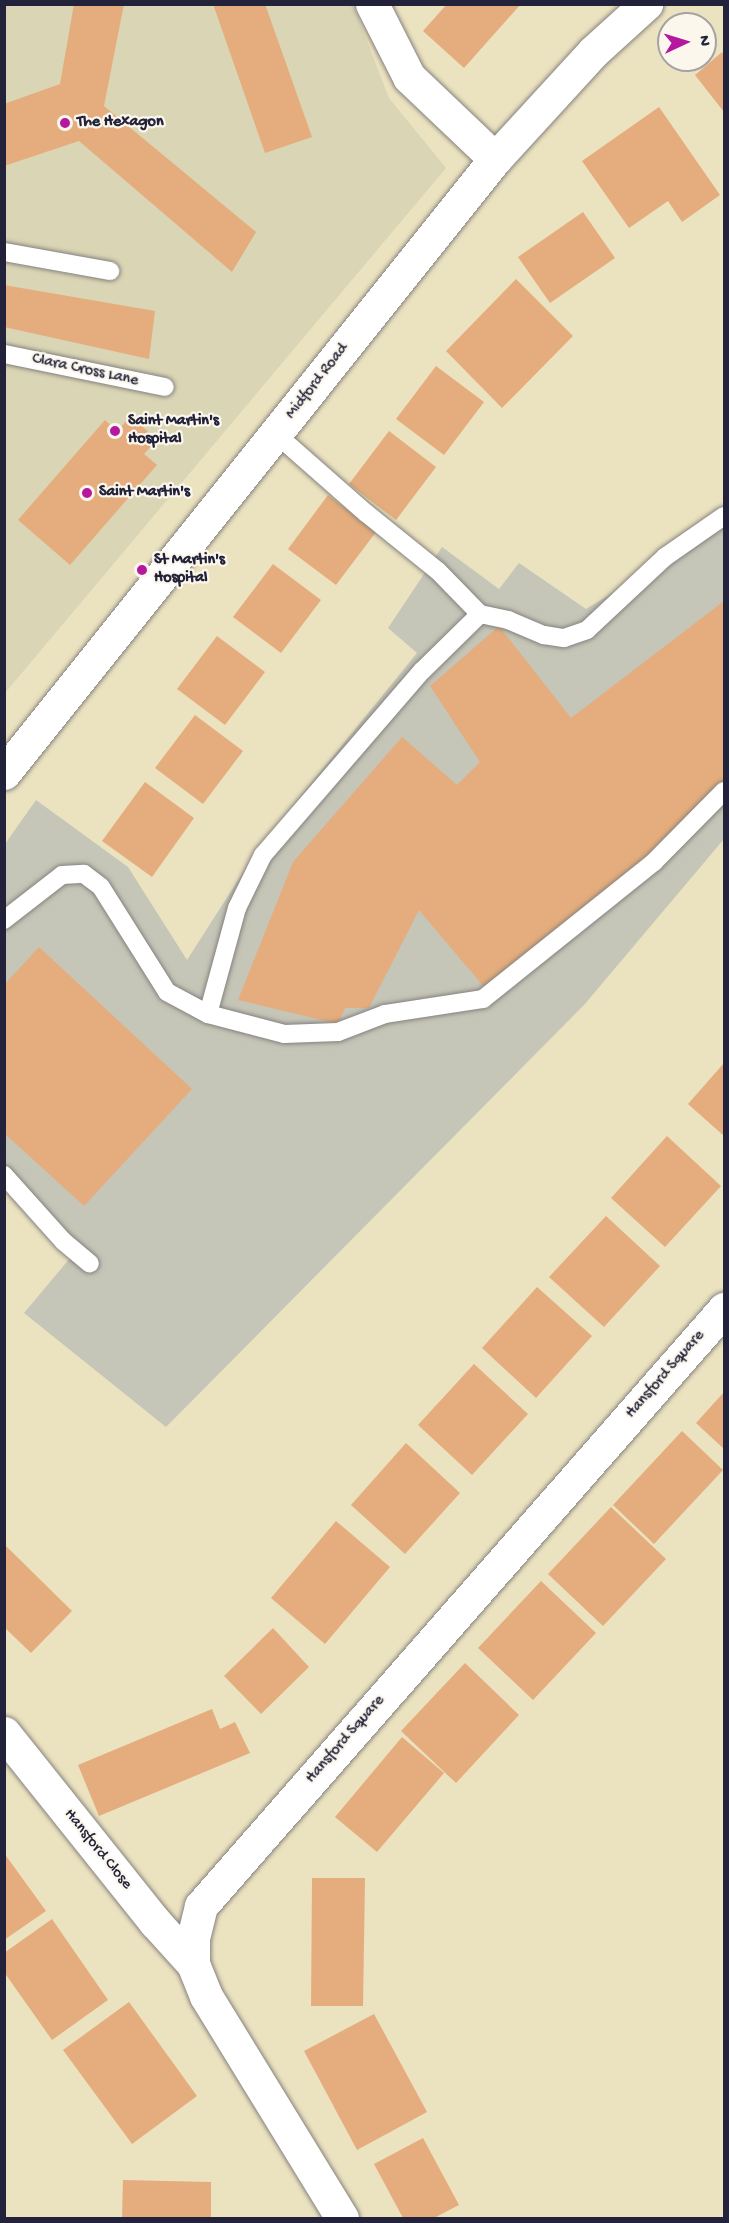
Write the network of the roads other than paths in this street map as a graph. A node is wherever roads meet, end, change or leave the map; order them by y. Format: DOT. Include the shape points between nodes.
graph roads {
  1 [pos="372,4"];
  2 [pos="646,4"];
  3 [pos="495,159"];
  4 [pos="4,252"];
  5 [pos="110,271"];
  6 [pos="4,354"];
  7 [pos="165,387"];
  8 [pos="276,434"];
  9 [pos="724,516"];
  10 [pos="480,614"];
  11 [pos="4,773"];
  12 [pos="724,791"];
  13 [pos="4,920"];
  14 [pos="208,1014"];
  15 [pos="4,1174"];
  16 [pos="90,1264"];
  17 [pos="724,1309"];
  18 [pos="4,1734"];
  19 [pos="193,1964"];
  20 [pos="342,2218"];
  1 -- 3 [label="street" via="409,76"];
  2 -- 3 [label="street, Midford Road" via="593,52"];
  3 -- 8 [label="street, Midford Road"];
  4 -- 5 [label="lane"];
  6 -- 7 [label="lane, Clara Cross Lane"];
  8 -- 10 [label="lane" via="438,571"];
  8 -- 11 [label="street, Midford Road"];
  9 -- 10 [label="lane" via="665,557 587,630 564,638"];
  10 -- 14 [label="lane" via="422,671 263,855 237,908"];
  12 -- 14 [label="lane" via="654,862 483,999 385,1014 338,1032 284,1034"];
  13 -- 14 [label="lane" via="62,875 84,874 101,887 167,992"];
  15 -- 16 [label="lane" via="63,1241"];
  17 -- 19 [label="street, Hansford Square" via="201,1906 193,1938"];
  18 -- 19 [label="street, Hansford Close"];
  19 -- 20 [label="street, Hansford Square" via="206,1996"];
}
